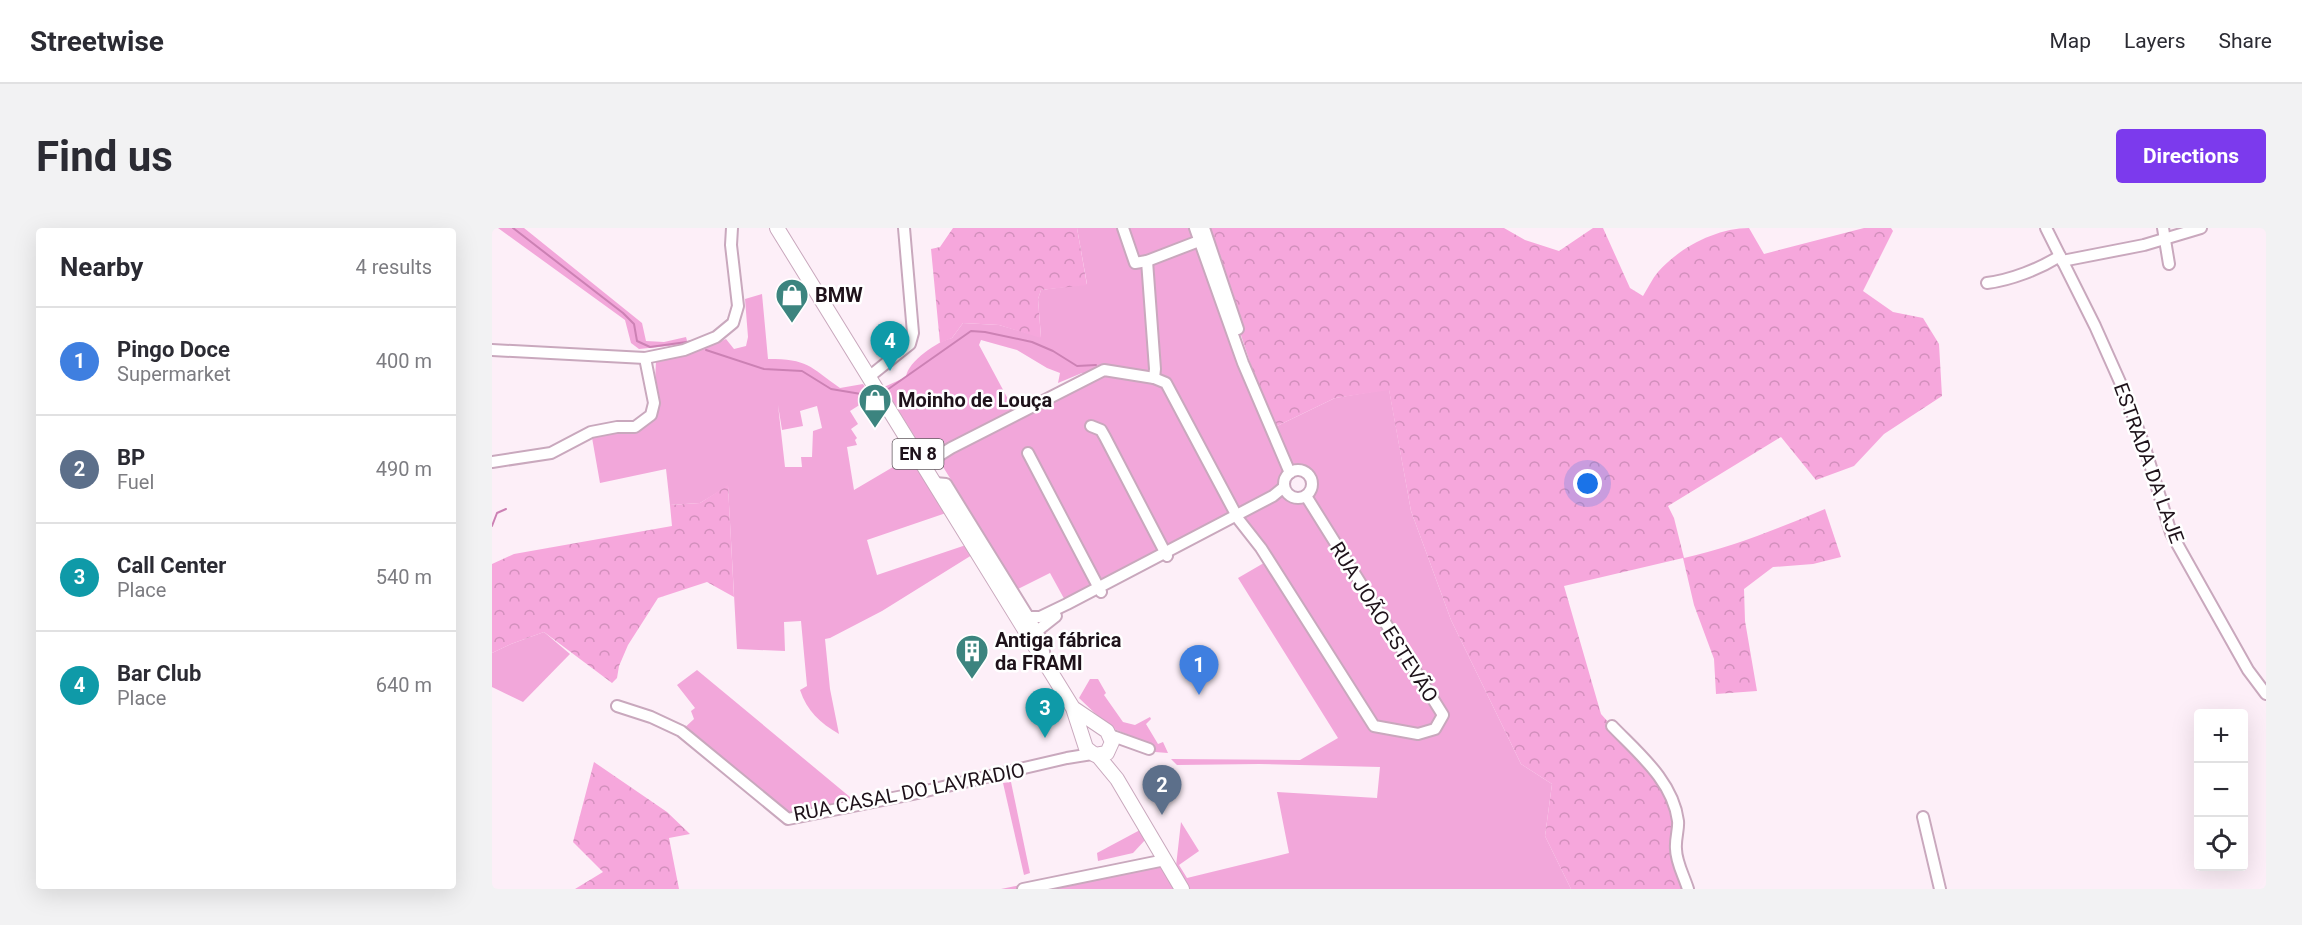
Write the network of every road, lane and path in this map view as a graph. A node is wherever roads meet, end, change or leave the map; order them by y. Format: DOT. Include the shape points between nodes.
graph roads {
  1 [pos="732,228"];
  2 [pos="777,228"];
  3 [pos="904,228"];
  4 [pos="1124,228"];
  5 [pos="1195,228"];
  6 [pos="1204,228"];
  7 [pos="2046,228"];
  8 [pos="2201,228"];
  9 [pos="2164,234"];
  10 [pos="1199,241"];
  11 [pos="2061,259"];
  12 [pos="1148,261"];
  13 [pos="2169,264"];
  14 [pos="1987,283"];
  15 [pos="492,350"];
  16 [pos="645,357"];
  17 [pos="870,376"];
  18 [pos="1154,378"];
  19 [pos="1091,426"];
  20 [pos="1028,453"];
  21 [pos="492,462"];
  22 [pos="924,465"];
  23 [pos="1292,472"];
  24 [pos="935,483"];
  25 [pos="1286,491"];
  26 [pos="1306,496"];
  27 [pos="1237,517"];
  28 [pos="1166,554"];
  29 [pos="1100,590"];
  30 [pos="1029,617"];
  31 [pos="1037,630"];
  32 [pos="1046,663"];
  33 [pos="2266,694"];
  34 [pos="617,706"];
  35 [pos="1074,708"];
  36 [pos="1612,726"];
  37 [pos="1099,744"];
  38 [pos="1149,749"];
  39 [pos="1923,817"];
  40 [pos="1165,860"];
  41 [pos="1023,889"];
  42 [pos="1182,889"];
  43 [pos="1688,889"];
  44 [pos="1940,889"];
  1 -- 16 [label="street" via="738,306 734,323 697,346"];
  2 -- 17 [label="main road, EN 8"];
  3 -- 17 [label="street" via="913,333 910,344"];
  4 -- 12 [label="street" via="1135,263"];
  5 -- 10 [label="street"];
  6 -- 23 [label="street"];
  7 -- 11 [label="street, ESTRADA DA LAJE"];
  8 -- 9 [label="street"];
  9 -- 11 [label="street"];
  9 -- 13 [label="street"];
  10 -- 12 [label="street"];
  10 -- 23 [label="street" via="1243,363"];
  11 -- 14 [label="street"];
  11 -- 33 [label="street, ESTRADA DA LAJE" via="2124,391 2171,533 2247,670"];
  12 -- 18 [label="street"];
  15 -- 16 [label="street"];
  16 -- 21 [label="street" via="654,403 651,415 635,428 591,432 551,453"];
  17 -- 22 [label="main road, EN 8"];
  18 -- 22 [label="street" via="1104,370"];
  18 -- 27 [label="street" via="1166,383"];
  19 -- 28 [label="street" via="1101,430"];
  20 -- 29 [label="street"];
  22 -- 24 [label="main road, EN 8"];
  23 -- 25 [label="street" via="1286,478"];
  23 -- 26 [label="street" via="1305,472 1310,478 1312,486"];
  24 -- 30 [label="street" via="946,484"];
  24 -- 32 [label="main road, EN 8"];
  25 -- 26 [label="street" via="1297,498"];
  25 -- 27 [label="street"];
  26 -- 27 [label="street, RUA JOÃO ESTEVÃO" via="1443,715 1435,729 1418,734 1374,726 1261,548"];
  27 -- 28 [label="street"];
  28 -- 29 [label="street"];
  29 -- 30 [label="street" via="1040,617"];
  29 -- 31 [label="street"];
  30 -- 31 [label="street"];
  31 -- 32 [label="street"];
  32 -- 35 [label="main road, EN 8"];
  34 -- 37 [label="street, RUA CASAL DO LAVRADIO" via="681,730 788,819 1072,757"];
  35 -- 37 [label="main road, EN 8"];
  35 -- 37 [label="main road, EN 8"];
  36 -- 43 [label="street" via="1667,788 1678,823 1676,851"];
  37 -- 38 [label="street" via="1127,741"];
  37 -- 40 [label="main road, EN 8"];
  39 -- 44 [label="street"];
  40 -- 41 [label="street"];
  40 -- 42 [label="main road, EN 8"];
}
